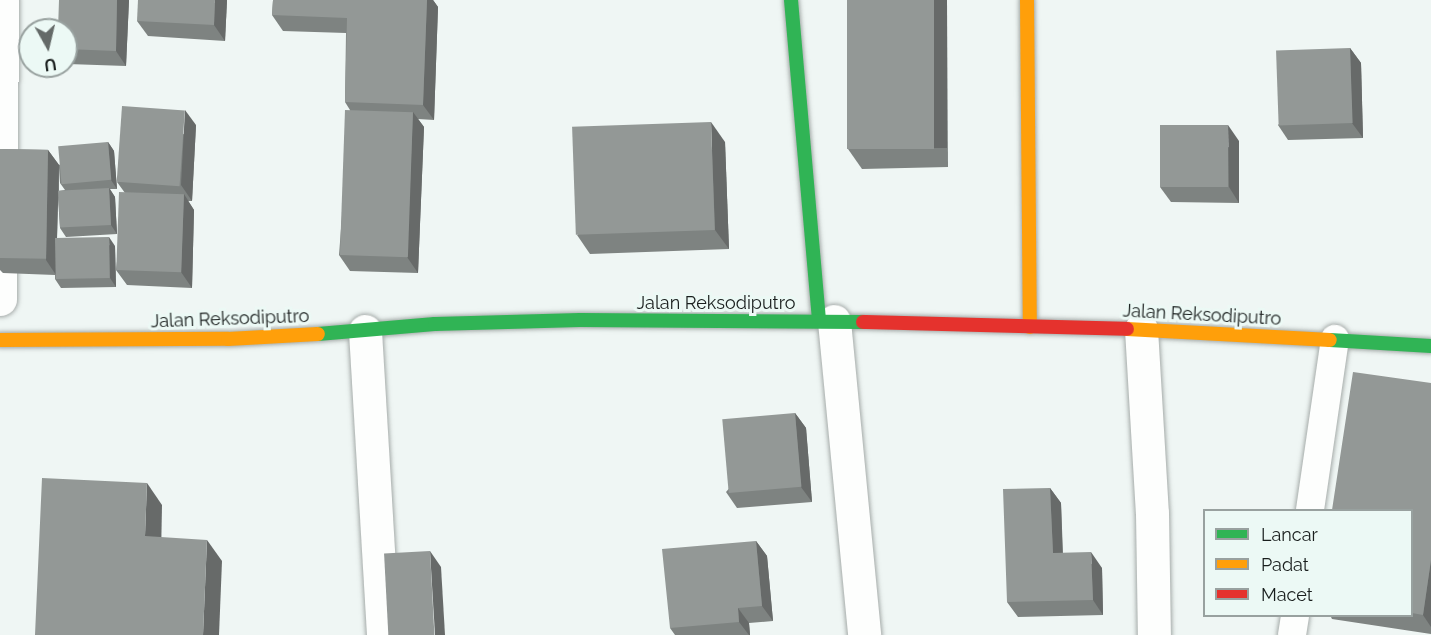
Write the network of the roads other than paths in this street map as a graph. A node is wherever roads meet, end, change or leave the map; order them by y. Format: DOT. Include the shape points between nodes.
graph roads {
  1 [pos="2,0"];
  2 [pos="790,0"];
  3 [pos="1027,0"];
  4 [pos="0,299"];
  5 [pos="826,321"];
  6 [pos="1030,327"];
  7 [pos="1141,329"];
  8 [pos="365,331"];
  9 [pos="1335,339"];
  10 [pos="0,340"];
  11 [pos="1431,346"];
  12 [pos="1310,509"];
  13 [pos="1295,617"];
  14 [pos="383,635"];
  15 [pos="864,635"];
  16 [pos="1154,635"];
  17 [pos="1292,635"];
  1 -- 4 [label="street"];
  2 -- 5 [label="main road"];
  3 -- 6 [label="main road"];
  5 -- 6 [label="main road, Jalan Reksodiputro"];
  5 -- 8 [label="main road, Jalan Reksodiputro" via="580,320 435,324"];
  5 -- 15 [label="street"];
  6 -- 7 [label="main road, Jalan Reksodiputro"];
  7 -- 9 [label="main road, Jalan Reksodiputro"];
  7 -- 16 [label="street" via="1152,513"];
  8 -- 10 [label="main road, Jalan Reksodiputro" via="228,339"];
  8 -- 14 [label="street"];
  9 -- 11 [label="main road, Jalan Reksodiputro"];
  9 -- 12 [label="lane"];
  13 -- 17 [label="lane"];
}
